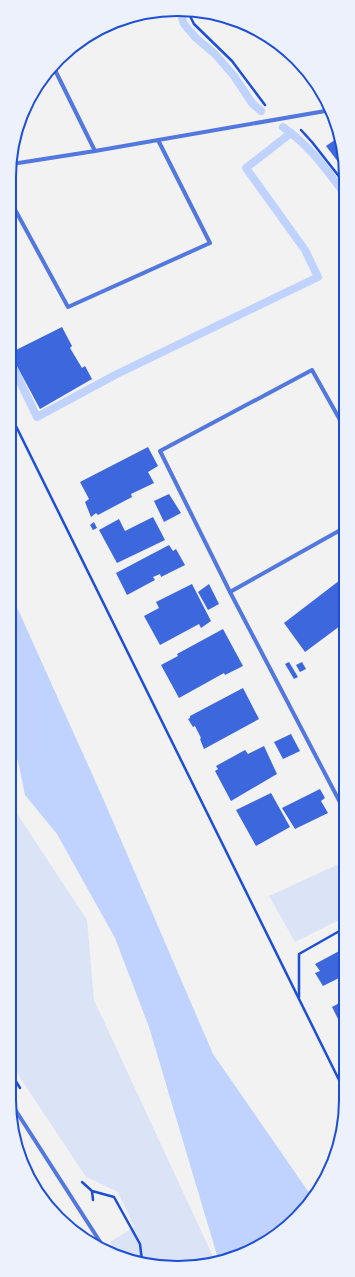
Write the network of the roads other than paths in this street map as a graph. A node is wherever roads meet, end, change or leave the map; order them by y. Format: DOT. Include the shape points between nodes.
graph roads {
  1 [pos="56,71"];
  2 [pos="325,111"];
  3 [pos="158,140"];
  4 [pos="96,151"];
  5 [pos="16,163"];
  6 [pos="16,211"];
  7 [pos="339,418"];
  8 [pos="339,531"];
  9 [pos="230,592"];
  10 [pos="339,800"];
  11 [pos="16,1111"];
  12 [pos="99,1240"];
  1 -- 4 [label="street"];
  2 -- 3 [label="street"];
  3 -- 4 [label="street"];
  3 -- 6 [label="street" via="210,243 68,307"];
  4 -- 5 [label="street"];
  7 -- 9 [label="street" via="312,370 160,451"];
  8 -- 9 [label="street"];
  9 -- 10 [label="street"];
  11 -- 12 [label="street"];
}
